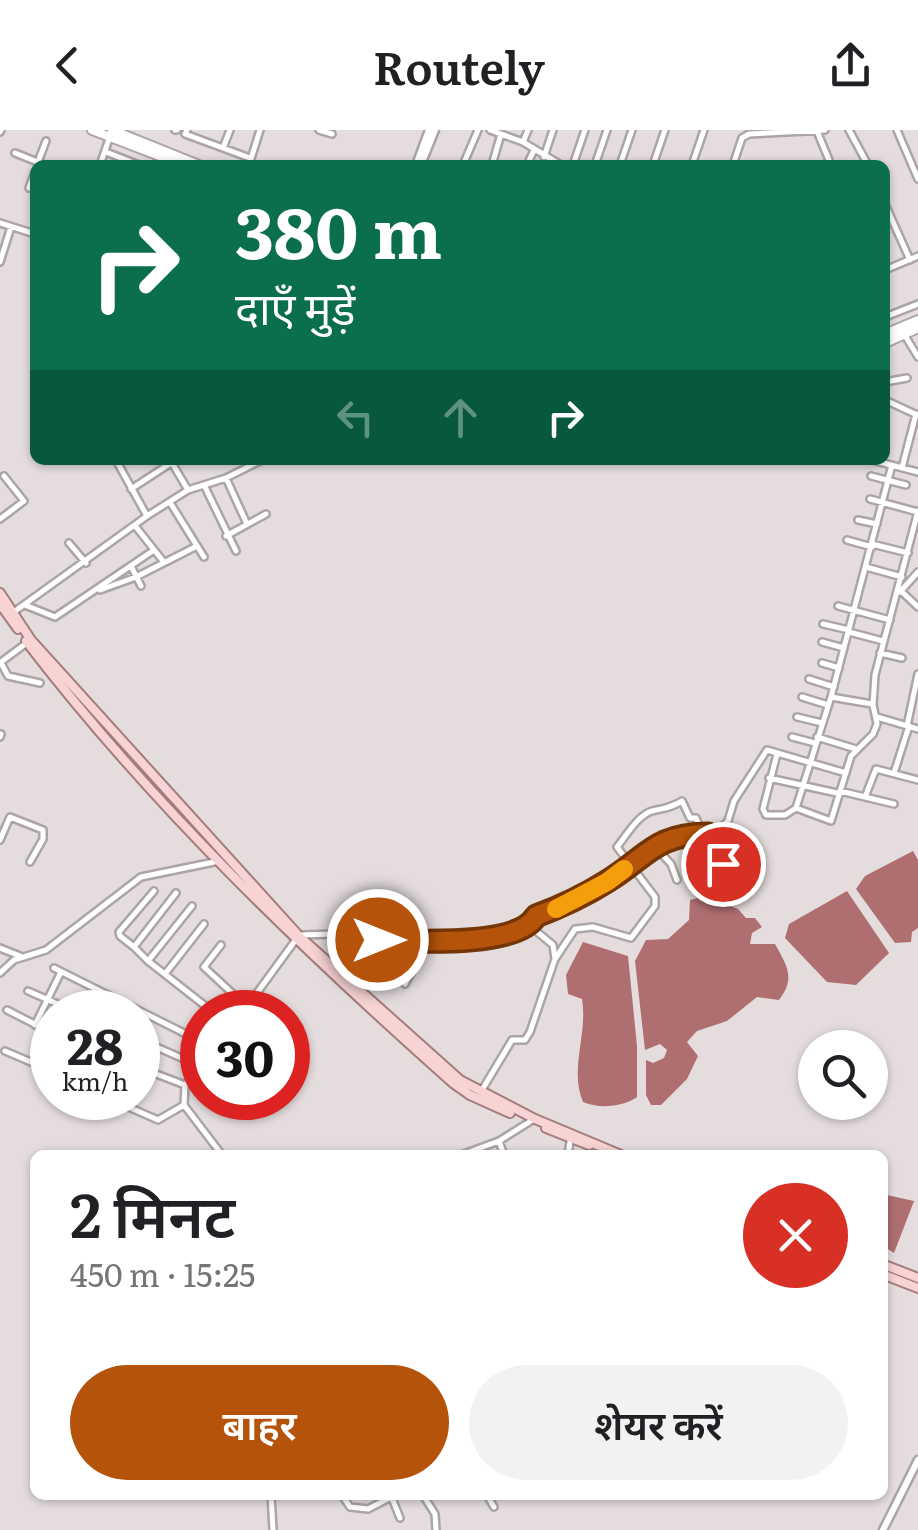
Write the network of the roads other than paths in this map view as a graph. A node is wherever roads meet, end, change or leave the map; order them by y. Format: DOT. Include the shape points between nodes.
graph roads {
  1 [pos="92,130"];
  2 [pos="187,130"];
  3 [pos="230,130"];
  4 [pos="260,130"];
  5 [pos="320,130"];
  6 [pos="432,130"];
  7 [pos="478,130"];
  8 [pos="490,130"];
  9 [pos="528,130"];
  10 [pos="553,130"];
  11 [pos="585,130"];
  12 [pos="607,130"];
  13 [pos="632,130"];
  14 [pos="665,130"];
  15 [pos="704,130"];
  16 [pos="820,130"];
  17 [pos="849,130"];
  18 [pos="897,130"];
  19 [pos="501,132"];
  20 [pos="111,133"];
  21 [pos="332,134"];
  22 [pos="129,137"];
  23 [pos="46,140"];
  24 [pos="522,142"];
  25 [pos="224,148"];
  26 [pos="534,150"];
  27 [pos="106,152"];
  28 [pos="15,153"];
  29 [pos="544,156"];
  30 [pos="41,160"];
  31 [pos="102,160"];
  32 [pos="126,160"];
  33 [pos="173,160"];
  34 [pos="186,160"];
  35 [pos="245,160"];
  36 [pos="250,160"];
  37 [pos="420,160"];
  38 [pos="465,160"];
  39 [pos="493,160"];
  40 [pos="529,160"];
  41 [pos="552,160"];
  42 [pos="575,160"];
  43 [pos="597,160"];
  44 [pos="622,160"];
  45 [pos="655,160"];
  46 [pos="694,160"];
  47 [pos="735,160"];
  48 [pos="829,160"];
  49 [pos="865,160"];
  50 [pos="30,161"];
  51 [pos="916,171"];
  52 [pos="918,179"];
  53 [pos="890,215"];
  54 [pos="0,224"];
  55 [pos="12,226"];
  56 [pos="30,232"];
  57 [pos="918,256"];
  58 [pos="910,260"];
  59 [pos="0,262"];
  60 [pos="890,268"];
  61 [pos="918,304"];
  62 [pos="890,315"];
  63 [pos="918,320"];
  64 [pos="918,328"];
  65 [pos="890,332"];
  66 [pos="904,334"];
  67 [pos="890,340"];
  68 [pos="918,357"];
  69 [pos="907,378"];
  70 [pos="890,381"];
  71 [pos="890,402"];
  72 [pos="917,414"];
  73 [pos="119,465"];
  74 [pos="165,465"];
  75 [pos="173,465"];
  76 [pos="252,465"];
  77 [pos="889,465"];
  78 [pos="892,466"];
  79 [pos="902,468"];
  80 [pos="918,472"];
  81 [pos="4,476"];
  82 [pos="872,476"];
  83 [pos="226,478"];
  84 [pos="888,480"];
  85 [pos="906,485"];
  86 [pos="205,487"];
  87 [pos="131,489"];
  88 [pos="188,490"];
  89 [pos="870,499"];
  90 [pos="883,502"];
  91 [pos="171,503"];
  92 [pos="918,512"];
  93 [pos="266,514"];
  94 [pos="147,516"];
  95 [pos="0,519"];
  96 [pos="858,520"];
  97 [pos="248,524"];
  98 [pos="878,524"];
  99 [pos="136,527"];
  100 [pos="226,536"];
  101 [pos="847,540"];
  102 [pos="69,543"];
  103 [pos="872,545"];
  104 [pos="197,546"];
  105 [pos="154,550"];
  106 [pos="236,551"];
  107 [pos="908,553"];
  108 [pos="204,557"];
  109 [pos="163,561"];
  110 [pos="86,563"];
  111 [pos="131,566"];
  112 [pos="866,567"];
  113 [pos="918,572"];
  114 [pos="136,577"];
  115 [pos="902,577"];
  116 [pos="141,586"];
  117 [pos="900,592"];
  118 [pos="0,593"];
  119 [pos="92,593"];
  120 [pos="0,604"];
  121 [pos="24,604"];
  122 [pos="838,606"];
  123 [pos="918,608"];
  124 [pos="854,610"];
  125 [pos="10,614"];
  126 [pos="890,620"];
  127 [pos="823,624"];
  128 [pos="849,631"];
  129 [pos="29,641"];
  130 [pos="883,641"];
  131 [pos="822,642"];
  132 [pos="844,648"];
  133 [pos="880,653"];
  134 [pos="902,658"];
  135 [pos="0,663"];
  136 [pos="822,663"];
  137 [pos="839,668"];
  138 [pos="809,679"];
  139 [pos="917,680"];
  140 [pos="40,683"];
  141 [pos="834,688"];
  142 [pos="802,697"];
  143 [pos="831,697"];
  144 [pos="873,704"];
  145 [pos="828,706"];
  146 [pos="796,717"];
  147 [pos="877,717"];
  148 [pos="822,724"];
  149 [pos="908,726"];
  150 [pos="918,729"];
  151 [pos="792,738"];
  152 [pos="816,740"];
  153 [pos="856,750"];
  154 [pos="777,754"];
  155 [pos="808,762"];
  156 [pos="846,772"];
  157 [pos="894,773"];
  158 [pos="769,778"];
  159 [pos="918,780"];
  160 [pos="804,786"];
  161 [pos="839,792"];
  162 [pos="865,798"];
  163 [pos="894,804"];
  164 [pos="796,808"];
  165 [pos="706,834"];
  166 [pos="0,840"];
  167 [pos="654,846"];
  168 [pos="219,861"];
  169 [pos="30,862"];
  170 [pos="723,864"];
  171 [pos="629,865"];
  172 [pos="677,880"];
  173 [pos="154,891"];
  174 [pos="176,893"];
  175 [pos="192,906"];
  176 [pos="204,924"];
  177 [pos="530,926"];
  178 [pos="297,937"];
  179 [pos="417,941"];
  180 [pos="221,945"];
  181 [pos="134,947"];
  182 [pos="0,948"];
  183 [pos="22,957"];
  184 [pos="555,959"];
  185 [pos="148,961"];
  186 [pos="0,973"];
  187 [pos="164,974"];
  188 [pos="405,984"];
  189 [pos="51,990"];
  190 [pos="98,990"];
  191 [pos="185,990"];
  192 [pos="226,990"];
  193 [pos="260,990"];
  194 [pos="7,1010"];
  195 [pos="30,1023"];
  196 [pos="5,1051"];
  197 [pos="30,1062"];
  198 [pos="481,1092"];
  199 [pos="195,1120"];
  200 [pos="533,1121"];
  201 [pos="571,1135"];
  202 [pos="500,1140"];
  203 [pos="218,1150"];
  204 [pos="476,1150"];
  205 [pos="503,1150"];
  206 [pos="569,1150"];
  207 [pos="602,1150"];
  208 [pos="608,1150"];
  209 [pos="888,1266"];
  210 [pos="888,1276"];
  211 [pos="918,1278"];
  212 [pos="918,1288"];
  213 [pos="918,1460"];
  214 [pos="271,1500"];
  215 [pos="344,1500"];
  216 [pos="384,1500"];
  217 [pos="393,1500"];
  218 [pos="426,1500"];
  219 [pos="490,1500"];
  220 [pos="494,1508"];
  221 [pos="400,1518"];
  222 [pos="273,1530"];
  223 [pos="436,1530"];
  224 [pos="883,1530"];
  1 -- 20 [label="main road"];
  2 -- 25 [label="street"];
  3 -- 25 [label="street"];
  4 -- 36 [label="street"];
  5 -- 21 [label="street"];
  6 -- 37 [label="street"];
  7 -- 38 [label="street"];
  8 -- 19 [label="street"];
  9 -- 24 [label="street"];
  10 -- 29 [label="street"];
  11 -- 42 [label="street"];
  12 -- 43 [label="street"];
  13 -- 44 [label="street"];
  14 -- 45 [label="street"];
  15 -- 46 [label="street"];
  16 -- 47 [label="street" via="749,134"];
  16 -- 48 [label="street"];
  17 -- 49 [label="street"];
  18 -- 51 [label="street"];
  19 -- 24 [label="street"];
  19 -- 39 [label="street"];
  20 -- 22 [label="main road"];
  20 -- 27 [label="street"];
  22 -- 33 [label="main road"];
  22 -- 34 [label="main road"];
  23 -- 30 [label="street"];
  24 -- 26 [label="street"];
  25 -- 35 [label="street"];
  26 -- 29 [label="street"];
  26 -- 40 [label="street"];
  27 -- 31 [label="street"];
  27 -- 32 [label="street"];
  28 -- 50 [label="street"];
  29 -- 41 [label="street"];
  51 -- 52 [label="street"];
  53 -- 58 [label="street"];
  54 -- 55 [label="street"];
  55 -- 56 [label="street"];
  55 -- 59 [label="street"];
  57 -- 58 [label="street"];
  58 -- 60 [label="street"];
  61 -- 62 [label="street"];
  63 -- 65 [label="main road"];
  64 -- 66 [label="main road"];
  66 -- 67 [label="main road"];
  66 -- 68 [label="street"];
  69 -- 70 [label="street"];
  71 -- 72 [label="street"];
  72 -- 79 [label="street"];
  73 -- 87 [label="street"];
  74 -- 87 [label="street"];
  75 -- 88 [label="street"];
  76 -- 83 [label="street"];
  77 -- 78 [label="street"];
  78 -- 79 [label="street"];
  78 -- 84 [label="street"];
  79 -- 80 [label="street"];
  81 -- 95 [label="street" via="24,501"];
  82 -- 84 [label="street"];
  83 -- 86 [label="street"];
  83 -- 97 [label="street"];
  84 -- 85 [label="street"];
  84 -- 90 [label="street"];
  86 -- 88 [label="street"];
  86 -- 100 [label="street"];
  87 -- 94 [label="street"];
  88 -- 91 [label="street"];
  89 -- 90 [label="street"];
  90 -- 92 [label="street"];
  90 -- 98 [label="street"];
  91 -- 94 [label="street"];
  91 -- 104 [label="street"];
  92 -- 107 [label="street"];
  93 -- 97 [label="street"];
  94 -- 99 [label="street"];
  96 -- 98 [label="street"];
  97 -- 100 [label="street"];
  98 -- 103 [label="street"];
  99 -- 105 [label="street"];
  99 -- 110 [label="street"];
  100 -- 106 [label="street"];
  101 -- 103 [label="street"];
  102 -- 110 [label="street"];
  103 -- 107 [label="street"];
  103 -- 112 [label="street"];
  104 -- 108 [label="street"];
  104 -- 109 [label="street"];
  105 -- 109 [label="street"];
  105 -- 111 [label="street"];
  107 -- 115 [label="street"];
  109 -- 114 [label="street"];
  110 -- 121 [label="street"];
  111 -- 114 [label="street"];
  111 -- 119 [label="street"];
  112 -- 115 [label="street"];
  112 -- 124 [label="street"];
  113 -- 117 [label="street"];
  114 -- 116 [label="street"];
  114 -- 119 [label="street"];
  115 -- 117 [label="street"];
  117 -- 123 [label="street"];
  117 -- 126 [label="street"];
  118 -- 125 [label="main road"];
  119 -- 121 [label="street" via="55,617"];
  120 -- 125 [label="main road"];
  121 -- 125 [label="street"];
  122 -- 124 [label="street"];
  124 -- 126 [label="street"];
  124 -- 128 [label="street"];
  125 -- 129 [label="main road"];
  126 -- 130 [label="street"];
  127 -- 128 [label="street"];
  128 -- 130 [label="street"];
  128 -- 132 [label="street"];
  129 -- 135 [label="street"];
  129 -- 168 [label="main road"];
  129 -- 178 [label="main road"];
  130 -- 133 [label="street"];
  131 -- 132 [label="street"];
  132 -- 137 [label="street"];
  133 -- 134 [label="street"];
  133 -- 144 [label="street"];
  135 -- 140 [label="street" via="8,676"];
  136 -- 137 [label="street"];
  137 -- 141 [label="street"];
  138 -- 141 [label="street"];
  139 -- 149 [label="street"];
  141 -- 143 [label="street"];
  142 -- 145 [label="street"];
  143 -- 144 [label="street"];
  143 -- 145 [label="street"];
  144 -- 147 [label="street"];
  145 -- 148 [label="street"];
  146 -- 148 [label="street"];
  147 -- 149 [label="street"];
  147 -- 153 [label="street" via="873,734"];
  148 -- 152 [label="street"];
  149 -- 150 [label="street"];
  149 -- 157 [label="street"];
  151 -- 152 [label="street"];
  152 -- 153 [label="street"];
  152 -- 155 [label="street"];
  153 -- 156 [label="street"];
  154 -- 155 [label="street"];
  154 -- 158 [label="street"];
  154 -- 165 [label="street" via="767,750 728,821"];
  155 -- 156 [label="street"];
  155 -- 160 [label="street"];
  156 -- 161 [label="street"];
  157 -- 159 [label="street"];
  157 -- 162 [label="street" via="875,770"];
  158 -- 160 [label="street"];
  158 -- 164 [label="street" via="766,814"];
  160 -- 161 [label="street"];
  160 -- 164 [label="street"];
  161 -- 162 [label="street"];
  161 -- 164 [label="street" via="830,821"];
  162 -- 163 [label="street"];
  165 -- 167 [label="street" via="680,834"];
  165 -- 170 [label="street"];
  165 -- 171 [label="street" via="682,802 653,810 617,847"];
  166 -- 169 [label="street" via="10,817 43,830"];
  167 -- 171 [label="street"];
  167 -- 172 [label="street"];
  168 -- 178 [label="main road"];
  168 -- 183 [label="street" via="140,877 46,950"];
  171 -- 177 [label="street" via="536,916"];
  171 -- 184 [label="street" via="656,902 634,936 579,928"];
  173 -- 181 [label="street" via="119,932"];
  174 -- 181 [label="street"];
  175 -- 185 [label="street"];
  176 -- 187 [label="street"];
  177 -- 179 [label="street" via="496,938"];
  177 -- 184 [label="street" via="552,945"];
  178 -- 179 [label="street"];
  178 -- 193 [label="street"];
  178 -- 198 [label="main road"];
  178 -- 200 [label="main road" via="453,1083"];
  179 -- 188 [label="street" via="418,960"];
  180 -- 192 [label="street" via="204,967"];
  181 -- 185 [label="street"];
  182 -- 183 [label="street"];
  183 -- 186 [label="street"];
  184 -- 198 [label="street" via="530,1032 506,1047"];
  185 -- 187 [label="street"];
  187 -- 191 [label="street"];
  189 -- 190 [label="street" via="58,970"];
  194 -- 195 [label="street"];
  196 -- 197 [label="street"];
  198 -- 200 [label="main road"];
  199 -- 203 [label="street"];
  200 -- 201 [label="main road"];
  200 -- 202 [label="street"];
  201 -- 206 [label="street"];
  201 -- 207 [label="main road"];
  201 -- 208 [label="main road"];
  202 -- 204 [label="street"];
  202 -- 205 [label="street"];
  209 -- 211 [label="main road"];
  210 -- 212 [label="main road"];
  213 -- 224 [label="street"];
  214 -- 222 [label="street"];
  215 -- 216 [label="street" via="364,1510"];
  217 -- 221 [label="street"];
  218 -- 223 [label="street"];
  219 -- 220 [label="street"];
}
